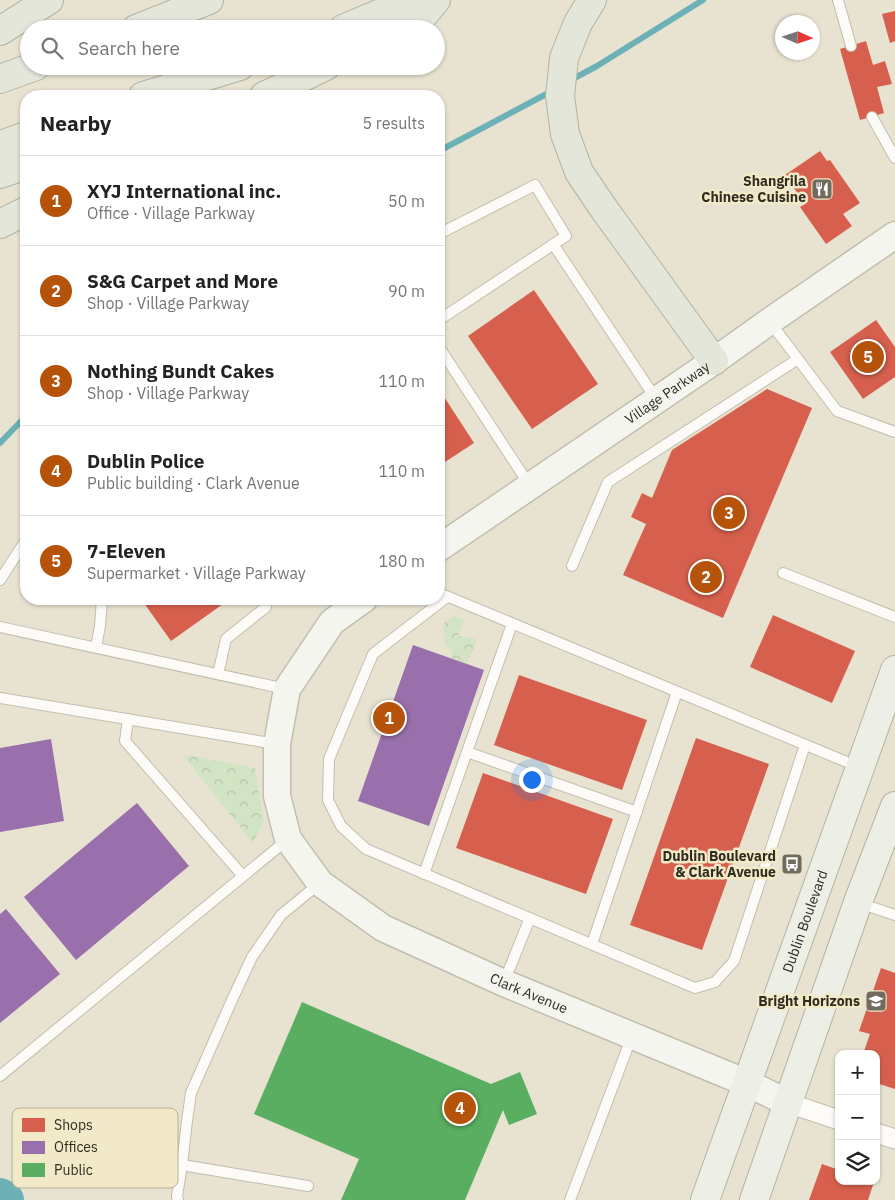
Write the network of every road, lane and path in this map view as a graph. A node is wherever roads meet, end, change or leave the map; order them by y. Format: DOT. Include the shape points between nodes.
graph roads {
  1 [pos="49,0"];
  2 [pos="209,0"];
  3 [pos="411,0"];
  4 [pos="436,0"];
  5 [pos="592,0"];
  6 [pos="838,0"];
  7 [pos="159,20"];
  8 [pos="364,20"];
  9 [pos="419,20"];
  10 [pos="0,31"];
  11 [pos="852,46"];
  12 [pos="20,72"];
  13 [pos="211,75"];
  14 [pos="239,75"];
  15 [pos="307,75"];
  16 [pos="0,79"];
  17 [pos="162,90"];
  18 [pos="207,90"];
  19 [pos="276,90"];
  20 [pos="872,117"];
  21 [pos="20,138"];
  22 [pos="0,145"];
  23 [pos="895,158"];
  24 [pos="20,166"];
  25 [pos="0,174"];
  26 [pos="20,214"];
  27 [pos="0,224"];
  28 [pos="445,231"];
  29 [pos="895,235"];
  30 [pos="554,244"];
  31 [pos="445,316"];
  32 [pos="770,322"];
  33 [pos="445,356"];
  34 [pos="798,359"];
  35 [pos="714,361"];
  36 [pos="657,400"];
  37 [pos="895,432"];
  38 [pos="530,486"];
  39 [pos="445,544"];
  40 [pos="20,549"];
  41 [pos="572,566"];
  42 [pos="783,573"];
  43 [pos="0,580"];
  44 [pos="445,596"];
  45 [pos="102,605"];
  46 [pos="356,605"];
  47 [pos="431,605"];
  48 [pos="266,607"];
  49 [pos="895,618"];
  50 [pos="512,624"];
  51 [pos="0,627"];
  52 [pos="96,648"];
  53 [pos="895,670"];
  54 [pos="218,674"];
  55 [pos="287,689"];
  56 [pos="677,692"];
  57 [pos="0,698"];
  58 [pos="128,719"];
  59 [pos="277,744"];
  60 [pos="805,745"];
  61 [pos="467,752"];
  62 [pos="860,768"];
  63 [pos="895,806"];
  64 [pos="637,812"];
  65 [pos="288,839"];
  66 [pos="424,874"];
  67 [pos="243,876"];
  68 [pos="320,883"];
  69 [pos="858,902"];
  70 [pos="895,915"];
  71 [pos="530,918"];
  72 [pos="592,944"];
  73 [pos="504,983"];
  74 [pos="632,1036"];
  75 [pos="0,1076"];
  76 [pos="747,1084"];
  77 [pos="788,1103"];
  78 [pos="835,1119"];
  79 [pos="880,1134"];
  80 [pos="895,1139"];
  81 [pos="182,1165"];
  82 [pos="308,1186"];
  83 [pos="178,1200"];
  84 [pos="570,1200"];
  85 [pos="705,1200"];
  86 [pos="754,1200"];
  1 -- 10 [label="highway"];
  2 -- 7 [label="highway"];
  3 -- 8 [label="highway"];
  4 -- 9 [label="highway"];
  5 -- 35 [label="highway" via="578,23 564,58 560,96 565,134 579,172"];
  6 -- 11 [label="lane"];
  12 -- 16 [label="highway"];
  13 -- 17 [label="highway"];
  14 -- 18 [label="highway"];
  15 -- 19 [label="highway"];
  20 -- 23 [label="lane"];
  21 -- 22 [label="highway"];
  24 -- 25 [label="highway"];
  26 -- 27 [label="highway"];
  28 -- 30 [label="lane" via="535,185 566,236"];
  29 -- 32 [label="street, Village Parkway"];
  30 -- 31 [label="lane"];
  30 -- 36 [label="lane"];
  32 -- 34 [label="lane"];
  32 -- 35 [label="street, Village Parkway"];
  33 -- 38 [label="lane"];
  34 -- 37 [label="lane" via="837,411"];
  34 -- 41 [label="lane" via="608,482"];
  35 -- 36 [label="street, Village Parkway"];
  36 -- 38 [label="street, Village Parkway"];
  38 -- 39 [label="street, Village Parkway"];
  40 -- 43 [label="lane"];
  42 -- 49 [label="lane"];
  44 -- 50 [label="lane"];
  45 -- 52 [label="lane"];
  46 -- 55 [label="street" via="332,622"];
  47 -- 66 [label="lane" via="373,654 329,759 328,800 341,826 366,849"];
  48 -- 54 [label="lane" via="226,639"];
  50 -- 56 [label="lane"];
  50 -- 61 [label="lane"];
  51 -- 52 [label="lane"];
  52 -- 54 [label="lane"];
  53 -- 62 [label="main road, Dublin Boulevard"];
  54 -- 55 [label="lane"];
  55 -- 59 [label="street"];
  56 -- 60 [label="lane"];
  56 -- 64 [label="lane"];
  57 -- 58 [label="lane"];
  58 -- 59 [label="lane"];
  58 -- 67 [label="lane" via="125,741"];
  59 -- 65 [label="street, Clark Avenue" via="277,796"];
  60 -- 62 [label="lane"];
  60 -- 72 [label="lane" via="734,960 715,982 695,988"];
  61 -- 64 [label="lane"];
  61 -- 66 [label="lane"];
  62 -- 76 [label="main road, Dublin Boulevard"];
  63 -- 69 [label="main road"];
  64 -- 72 [label="lane"];
  65 -- 67 [label="lane"];
  65 -- 68 [label="street, Clark Avenue"];
  66 -- 71 [label="lane"];
  67 -- 75 [label="lane"];
  68 -- 73 [label="street, Clark Avenue" via="383,928"];
  68 -- 81 [label="lane" via="281,915 252,957 191,1093"];
  69 -- 70 [label="lane"];
  69 -- 77 [label="main road"];
  71 -- 72 [label="lane"];
  71 -- 73 [label="lane"];
  73 -- 74 [label="street, Clark Avenue"];
  74 -- 76 [label="street, Clark Avenue"];
  74 -- 84 [label="lane"];
  76 -- 77 [label="street, Clark Avenue"];
  76 -- 85 [label="main road, Dublin Boulevard"];
  77 -- 78 [label="street, Clark Avenue"];
  77 -- 86 [label="main road"];
  79 -- 80 [label="street"];
  81 -- 82 [label="lane"];
  81 -- 83 [label="lane"];
}
